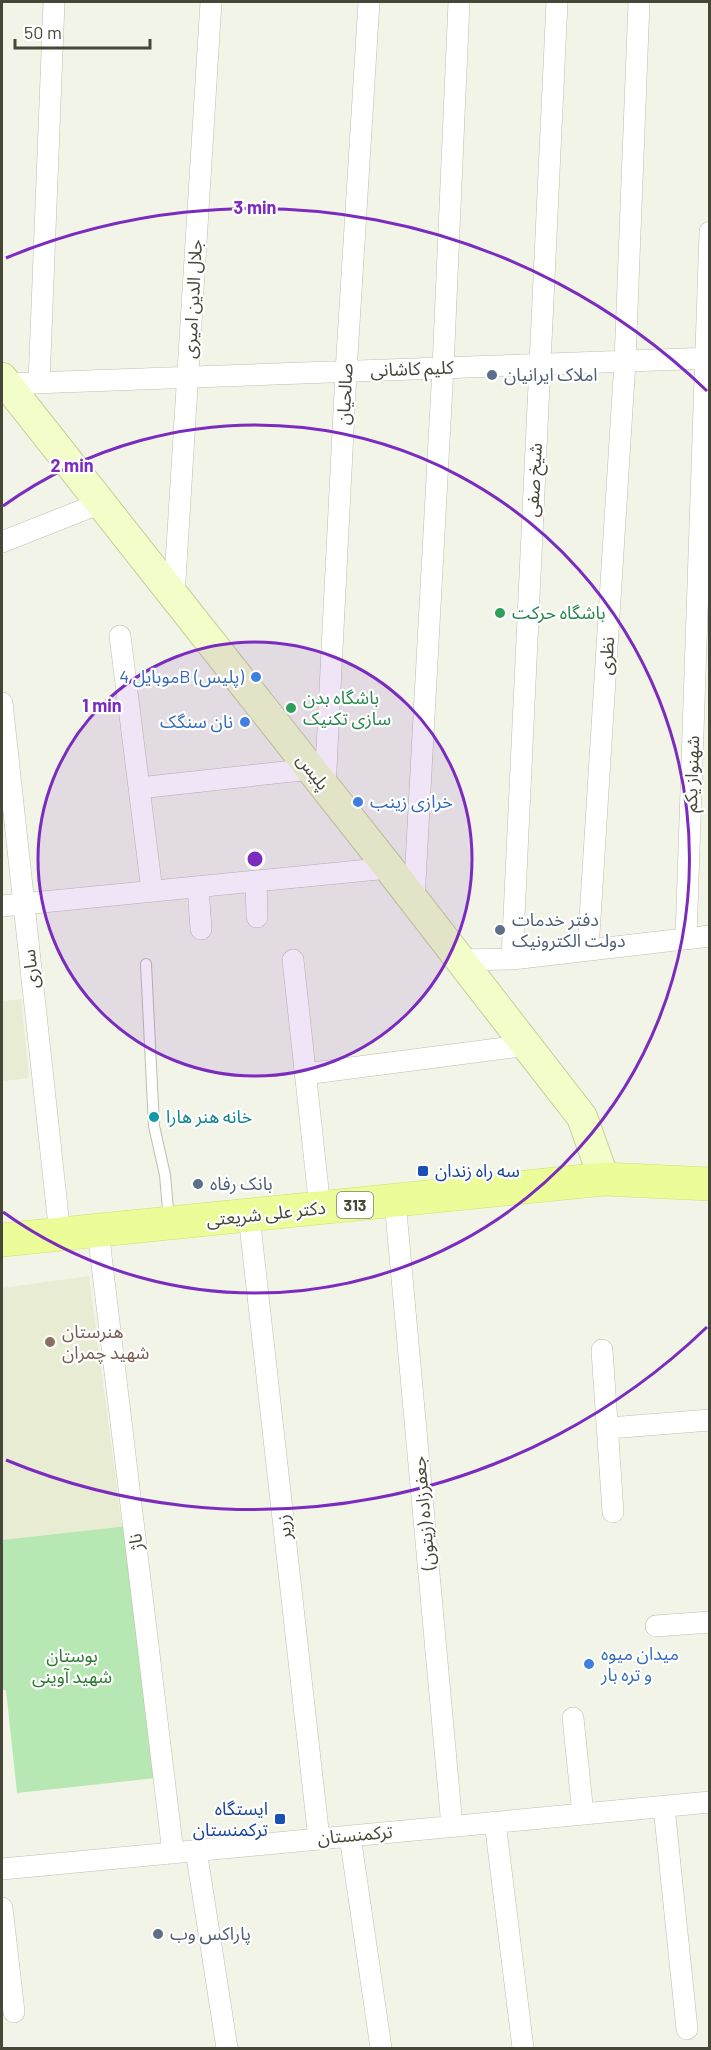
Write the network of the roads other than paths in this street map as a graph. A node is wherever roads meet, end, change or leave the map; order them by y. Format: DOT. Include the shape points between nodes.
graph roads {
  1 [pos="54,2"];
  2 [pos="211,2"];
  3 [pos="369,2"];
  4 [pos="459,2"];
  5 [pos="557,2"];
  6 [pos="639,2"];
  7 [pos="710,232"];
  8 [pos="707,359"];
  9 [pos="625,361"];
  10 [pos="540,364"];
  11 [pos="443,368"];
  12 [pos="346,372"];
  13 [pos="188,377"];
  14 [pos="4,381"];
  15 [pos="39,383"];
  16 [pos="98,504"];
  17 [pos="2,542"];
  18 [pos="174,596"];
  19 [pos="120,636"];
  20 [pos="2,703"];
  21 [pos="318,778"];
  22 [pos="139,788"];
  23 [pos="389,868"];
  24 [pos="256,881"];
  25 [pos="198,887"];
  26 [pos="152,891"];
  27 [pos="414,900"];
  28 [pos="24,904"];
  29 [pos="2,906"];
  30 [pos="256,917"];
  31 [pos="201,929"];
  32 [pos="710,936"];
  33 [pos="686,938"];
  34 [pos="588,950"];
  35 [pos="512,959"];
  36 [pos="293,960"];
  37 [pos="461,960"];
  38 [pos="146,964"];
  39 [pos="528,1045"];
  40 [pos="305,1074"];
  41 [pos="604,1179"];
  42 [pos="710,1184"];
  43 [pos="710,1195"];
  44 [pos="395,1200"];
  45 [pos="320,1208"];
  46 [pos="249,1216"];
  47 [pos="169,1224"];
  48 [pos="98,1231"];
  49 [pos="60,1235"];
  50 [pos="2,1240"];
  51 [pos="602,1350"];
  52 [pos="710,1420"];
  53 [pos="609,1428"];
  54 [pos="613,1512"];
  55 [pos="710,1622"];
  56 [pos="656,1626"];
  57 [pos="573,1718"];
  58 [pos="710,1802"];
  59 [pos="664,1807"];
  60 [pos="583,1814"];
  61 [pos="495,1822"];
  62 [pos="452,1826"];
  63 [pos="350,1836"];
  64 [pos="319,1839"];
  65 [pos="196,1850"];
  66 [pos="173,1852"];
  67 [pos="2,1869"];
  68 [pos="2,1908"];
  69 [pos="14,2012"];
  70 [pos="687,2029"];
  71 [pos="226,2049"];
  72 [pos="381,2049"];
  73 [pos="523,2049"];
  1 -- 15 [label="street"];
  2 -- 13 [label="street, جلال الدین امیری"];
  3 -- 12 [label="street, صالحیان"];
  4 -- 11 [label="street"];
  5 -- 10 [label="street, شیخ صفی"];
  6 -- 9 [label="street, نظری"];
  7 -- 8 [label="street, شهنواز یکم"];
  8 -- 9 [label="street, کلیم کاشانی"];
  8 -- 33 [label="street, شهنواز یکم"];
  9 -- 10 [label="street, کلیم کاشانی"];
  9 -- 34 [label="street, نظری"];
  10 -- 11 [label="street, کلیم کاشانی"];
  10 -- 35 [label="street, شیخ صفی"];
  11 -- 12 [label="street, کلیم کاشانی"];
  11 -- 27 [label="street"];
  12 -- 13 [label="street, کلیم کاشانی"];
  12 -- 21 [label="street, صالحیان"];
  13 -- 15 [label="street, کلیم کاشانی"];
  13 -- 18 [label="street, جلال الدین امیری"];
  14 -- 15 [label="street, کلیم کاشانی"];
  14 -- 16 [label="main road, پلیس"];
  16 -- 17 [label="street"];
  16 -- 18 [label="main road, پلیس"];
  18 -- 21 [label="main road, پلیس"];
  19 -- 22 [label="street"];
  20 -- 28 [label="street, ساری"];
  21 -- 22 [label="street"];
  21 -- 23 [label="main road, پلیس"];
  22 -- 26 [label="street"];
  23 -- 24 [label="street"];
  23 -- 27 [label="main road, پلیس"];
  24 -- 25 [label="street"];
  24 -- 30 [label="street"];
  25 -- 26 [label="street"];
  25 -- 31 [label="street"];
  26 -- 28 [label="street"];
  27 -- 37 [label="main road, پلیس"];
  28 -- 29 [label="street"];
  28 -- 49 [label="street, ساری"];
  32 -- 33 [label="street"];
  33 -- 34 [label="street"];
  34 -- 35 [label="street"];
  35 -- 37 [label="street"];
  36 -- 40 [label="street"];
  37 -- 39 [label="main road, پلیس"];
  38 -- 47 [label="lane" via="154,1126 165,1175"];
  39 -- 40 [label="street"];
  39 -- 41 [label="main road, پلیس" via="582,1117"];
  40 -- 45 [label="street"];
  41 -- 42 [label="main road, دکتر علی شریعتی / 313"];
  41 -- 43 [label="lane" via="616,1188"];
  41 -- 44 [label="main road, دکتر علی شریعتی / 313"];
  44 -- 45 [label="main road, دکتر علی شریعتی / 313"];
  44 -- 62 [label="street, جعفرزاده (زیتون)"];
  45 -- 46 [label="main road, دکتر علی شریعتی / 313"];
  46 -- 47 [label="main road, دکتر علی شریعتی / 313"];
  46 -- 64 [label="street, زریر"];
  47 -- 48 [label="main road, دکتر علی شریعتی / 313"];
  48 -- 49 [label="main road, دکتر علی شریعتی / 313"];
  48 -- 66 [label="street, ناژ"];
  49 -- 50 [label="main road, دکتر علی شریعتی / 313"];
  51 -- 53 [label="street"];
  52 -- 53 [label="street"];
  53 -- 54 [label="street"];
  55 -- 56 [label="street"];
  57 -- 60 [label="street"];
  58 -- 59 [label="street, ترکمنستان"];
  59 -- 60 [label="street, ترکمنستان"];
  59 -- 70 [label="street"];
  60 -- 61 [label="street, ترکمنستان"];
  61 -- 62 [label="street, ترکمنستان"];
  61 -- 73 [label="street"];
  62 -- 63 [label="street, ترکمنستان"];
  63 -- 64 [label="street, ترکمنستان"];
  63 -- 72 [label="street"];
  64 -- 65 [label="street, ترکمنستان"];
  65 -- 66 [label="street, ترکمنستان"];
  65 -- 71 [label="street"];
  66 -- 67 [label="street, ترکمنستان"];
  68 -- 69 [label="street"];
}
